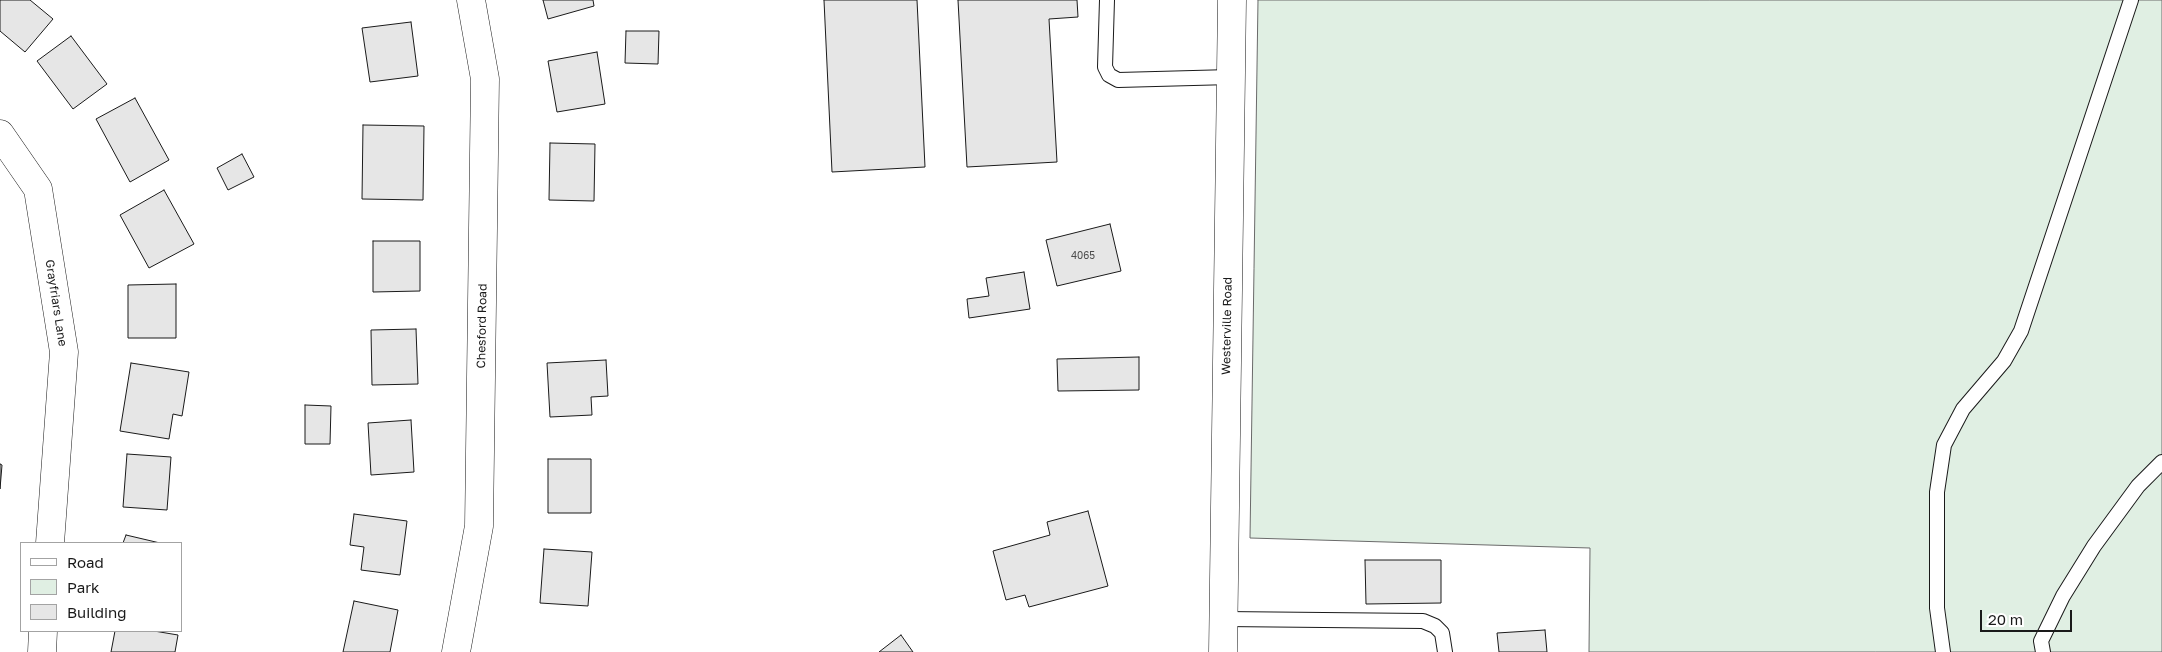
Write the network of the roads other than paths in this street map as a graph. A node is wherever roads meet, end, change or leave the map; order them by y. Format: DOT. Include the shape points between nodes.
graph roads {
  1 [pos="471,0"];
  2 [pos="1107,0"];
  3 [pos="1232,0"];
  4 [pos="2131,0"];
  5 [pos="1231,77"];
  6 [pos="0,134"];
  7 [pos="2162,462"];
  8 [pos="50,542"];
  9 [pos="1224,619"];
  10 [pos="43,632"];
  11 [pos="42,652"];
  12 [pos="456,652"];
  13 [pos="1222,652"];
  14 [pos="1445,652"];
  15 [pos="1943,652"];
  16 [pos="2043,652"];
  1 -- 12 [label="street, Chesford Road" via="485,79 479,526"];
  2 -- 5 [label="lane" via="1105,67 1109,75 1118,80"];
  3 -- 5 [label="street, Westerville Road"];
  4 -- 15 [label="lane" via="2021,331 2004,361 1963,409 1944,445 1937,501 1937,608"];
  5 -- 9 [label="street, Westerville Road"];
  6 -- 8 [label="street, Grayfriars Lane" via="38,189 64,352"];
  7 -- 16 [label="lane" via="2138,486 2094,546 2041,640"];
  9 -- 13 [label="street, Westerville Road"];
  9 -- 14 [label="lane" via="1423,621 1442,633"];
  10 -- 11 [label="street"];
}
